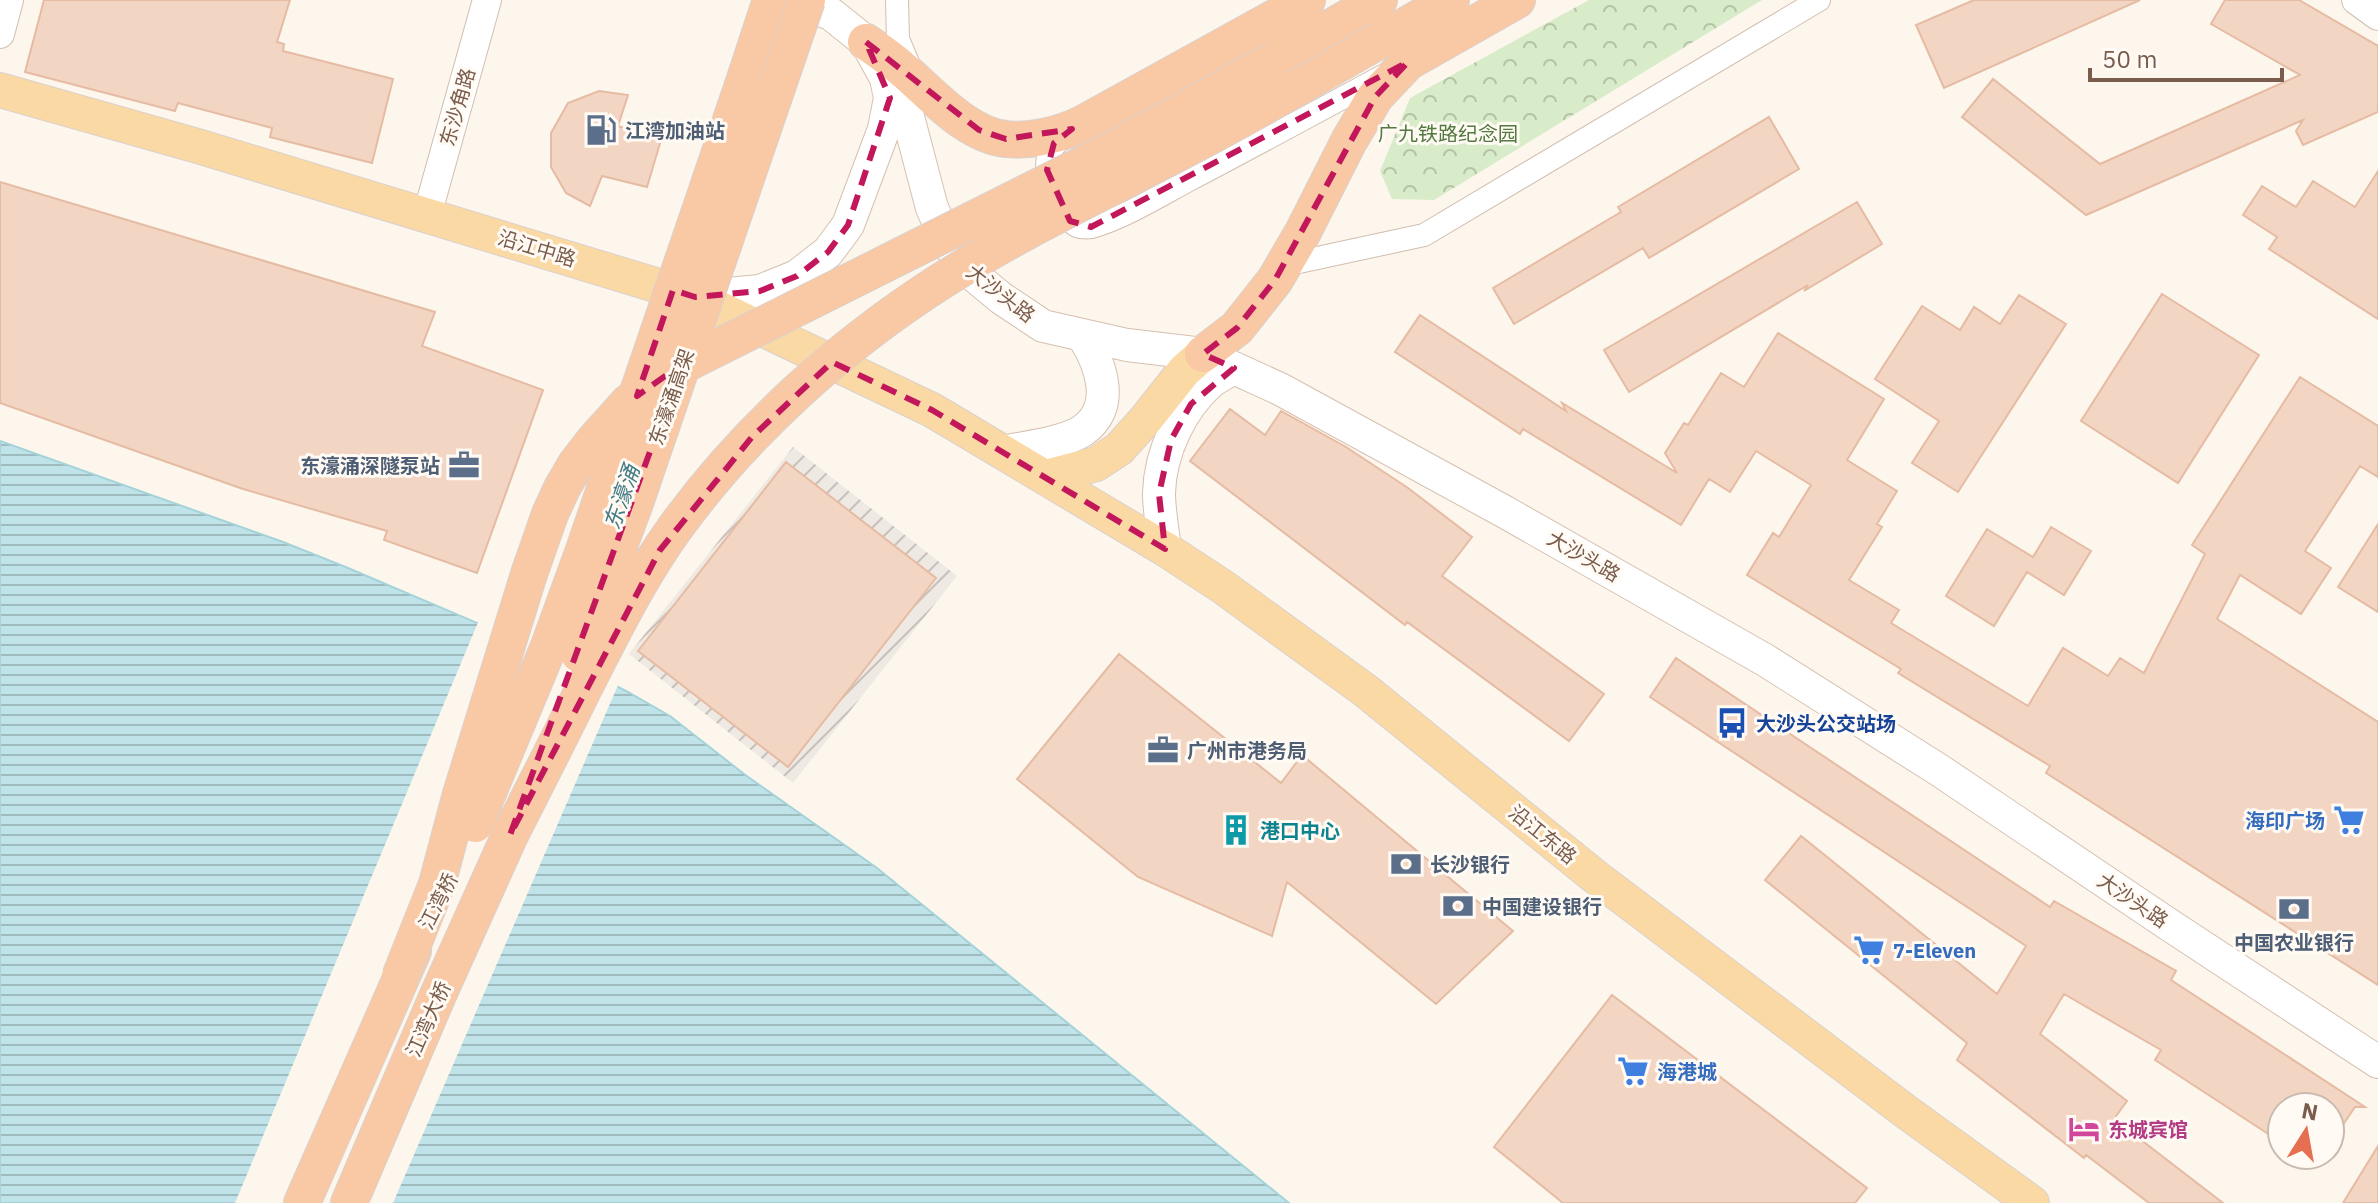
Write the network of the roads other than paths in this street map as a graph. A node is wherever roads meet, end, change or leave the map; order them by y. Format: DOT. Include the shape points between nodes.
graph roads {
  1 [pos="9,0"];
  2 [pos="487,0"];
  3 [pos="774,0"];
  4 [pos="807,0"];
  5 [pos="897,0"];
  6 [pos="1307,0"];
  7 [pos="1379,0"];
  8 [pos="1451,0"];
  9 [pos="1517,0"];
  10 [pos="1819,0"];
  11 [pos="2356,0"];
  12 [pos="2378,16"];
  13 [pos="0,34"];
  14 [pos="866,42"];
  15 [pos="1395,50"];
  16 [pos="917,82"];
  17 [pos="0,90"];
  18 [pos="1072,129"];
  19 [pos="427,215"];
  20 [pos="1285,265"];
  21 [pos="695,297"];
  22 [pos="1083,336"];
  23 [pos="1219,361"];
  24 [pos="1003,452"];
  25 [pos="1046,477"];
  26 [pos="1165,549"];
  27 [pos="510,835"];
  28 [pos="400,977"];
  29 [pos="2378,1062"];
  30 [pos="302,1203"];
  31 [pos="349,1203"];
  32 [pos="2032,1203"];
  1 -- 13 [label="street"];
  2 -- 19 [label="street, 东沙角路"];
  3 -- 14 [label="main road" via="831,14"];
  3 -- 28 [label="highway, 江湾桥, bridge" via="549,646 475,824"];
  4 -- 27 [label="highway, 东濠涌高架, bridge" via="635,503"];
  5 -- 16 [label="street" via="898,39"];
  6 -- 18 [label="highway"];
  7 -- 28 [label="highway, bridge" via="1108,152 695,359 628,403 576,464 550,514 437,884"];
  8 -- 15 [label="highway"];
  9 -- 15 [label="highway"];
  10 -- 20 [label="street" via="1424,235"];
  11 -- 12 [label="street"];
  14 -- 16 [label="highway"];
  14 -- 21 [label="main road" via="886,78 890,98 884,129 848,225 828,252 797,276 760,291"];
  14 -- 22 [label="main road, 大沙头路" via="902,94 932,208 950,247 1001,298 1043,326"];
  15 -- 18 [label="street" via="1227,160 1091,227 1070,221 1047,170 1054,143"];
  15 -- 20 [label="highway"];
  15 -- 27 [label="highway, bridge" via="1044,222 880,323 816,375 752,437 660,550 615,626"];
  16 -- 18 [label="highway" via="952,113 1006,139"];
  17 -- 19 [label="main road, 沿江中路"];
  19 -- 21 [label="main road, 沿江中路"];
  20 -- 23 [label="highway"];
  21 -- 24 [label="main road, 沿江中路" via="932,410"];
  22 -- 23 [label="main road, 大沙头路"];
  22 -- 24 [label="main road" via="1102,378 1103,402 1094,420 1080,432"];
  23 -- 25 [label="main road" via="1184,371 1119,449 1096,464"];
  23 -- 26 [label="main road" via="1161,466"];
  23 -- 29 [label="main road, 大沙头路" via="1505,512 1765,660"];
  24 -- 25 [label="main road, 沿江中路"];
  25 -- 26 [label="main road, 沿江东路"];
  26 -- 32 [label="main road, 沿江东路" via="1366,691 1593,875"];
  27 -- 31 [label="highway, 江湾大桥"];
  28 -- 30 [label="highway, 江湾大桥"];
}
